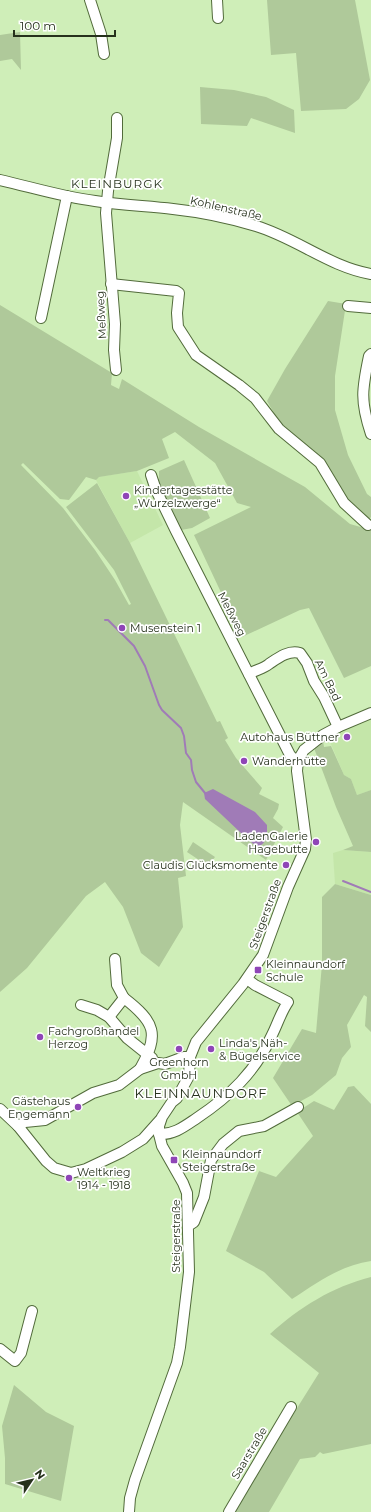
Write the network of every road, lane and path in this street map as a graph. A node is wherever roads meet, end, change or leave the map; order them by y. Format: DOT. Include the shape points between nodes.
graph roads {
  1 [pos="90,0"];
  2 [pos="217,0"];
  3 [pos="218,18"];
  4 [pos="104,54"];
  5 [pos="117,118"];
  6 [pos="0,180"];
  7 [pos="67,196"];
  8 [pos="107,203"];
  9 [pos="371,274"];
  10 [pos="112,284"];
  11 [pos="348,306"];
  12 [pos="371,308"];
  13 [pos="41,318"];
  14 [pos="371,354"];
  15 [pos="116,370"];
  16 [pos="371,434"];
  17 [pos="151,475"];
  18 [pos="368,525"];
  19 [pos="249,674"];
  20 [pos="371,713"];
  21 [pos="338,727"];
  22 [pos="298,760"];
  23 [pos="115,959"];
  24 [pos="247,979"];
  25 [pos="124,998"];
  26 [pos="81,1005"];
  27 [pos="108,1017"];
  28 [pos="148,1054"];
  29 [pos="190,1057"];
  30 [pos="158,1063"];
  31 [pos="140,1069"];
  32 [pos="298,1107"];
  33 [pos="0,1109"];
  34 [pos="162,1119"];
  35 [pos="18,1126"];
  36 [pos="159,1134"];
  37 [pos="143,1139"];
  38 [pos="162,1146"];
  39 [pos="188,1224"];
  40 [pos="32,1311"];
  41 [pos="0,1350"];
  42 [pos="291,1407"];
  43 [pos="129,1512"];
  44 [pos="229,1512"];
  1 -- 4 [label="street" via="101,34"];
  2 -- 3 [label="street"];
  5 -- 8 [label="street, Meßweg" via="117,138"];
  6 -- 7 [label="street, Kohlenstraße"];
  7 -- 8 [label="street, Kohlenstraße"];
  7 -- 13 [label="street"];
  8 -- 9 [label="street, Kohlenstraße" via="176,209 257,227 294,241 326,262"];
  8 -- 10 [label="street, Meßweg" via="106,222"];
  10 -- 15 [label="street, Meßweg"];
  10 -- 18 [label="street, Meßweg" via="179,293 178,328 196,355 255,398 279,429 320,463 344,503"];
  11 -- 12 [label="street"];
  14 -- 16 [label="street" via="362,400"];
  17 -- 19 [label="street, Meßweg" via="176,531"];
  19 -- 21 [label="street, Am Bad" via="287,653 300,653"];
  19 -- 22 [label="street, Meßweg" via="290,755"];
  20 -- 21 [label="street"];
  21 -- 22 [label="street" via="314,741 301,753"];
  22 -- 24 [label="street, Steigerstraße" via="305,849 263,955"];
  23 -- 25 [label="street" via="117,985"];
  24 -- 29 [label="street, Steigerstraße" via="196,1042"];
  24 -- 36 [label="street" via="288,1002 281,1012 266,1048 249,1074 224,1099 175,1132"];
  25 -- 27 [label="street"];
  25 -- 28 [label="street" via="143,1014 150,1026 152,1038"];
  26 -- 27 [label="street"];
  27 -- 28 [label="street" via="127,1038"];
  28 -- 30 [label="street"];
  28 -- 31 [label="street"];
  29 -- 30 [label="street" via="184,1056 165,1064"];
  29 -- 34 [label="street, Steigerstraße" via="189,1076"];
  30 -- 31 [label="street"];
  31 -- 35 [label="street" via="118,1085 93,1093 45,1120 25,1122"];
  32 -- 39 [label="street" via="264,1126 240,1130 223,1144 211,1160 204,1197 194,1222"];
  33 -- 35 [label="street"];
  34 -- 36 [label="street, Steigerstraße"];
  34 -- 37 [label="street"];
  35 -- 37 [label="street" via="46,1161 54,1168 71,1173 86,1169 122,1152"];
  36 -- 38 [label="street, Steigerstraße"];
  37 -- 38 [label="street"];
  38 -- 39 [label="street, Steigerstraße" via="187,1190"];
  39 -- 43 [label="street, Steigerstraße" via="189,1272 180,1347 131,1490"];
  40 -- 41 [label="street" via="21,1353 15,1361"];
  42 -- 44 [label="street, Saarstraße"];
}
